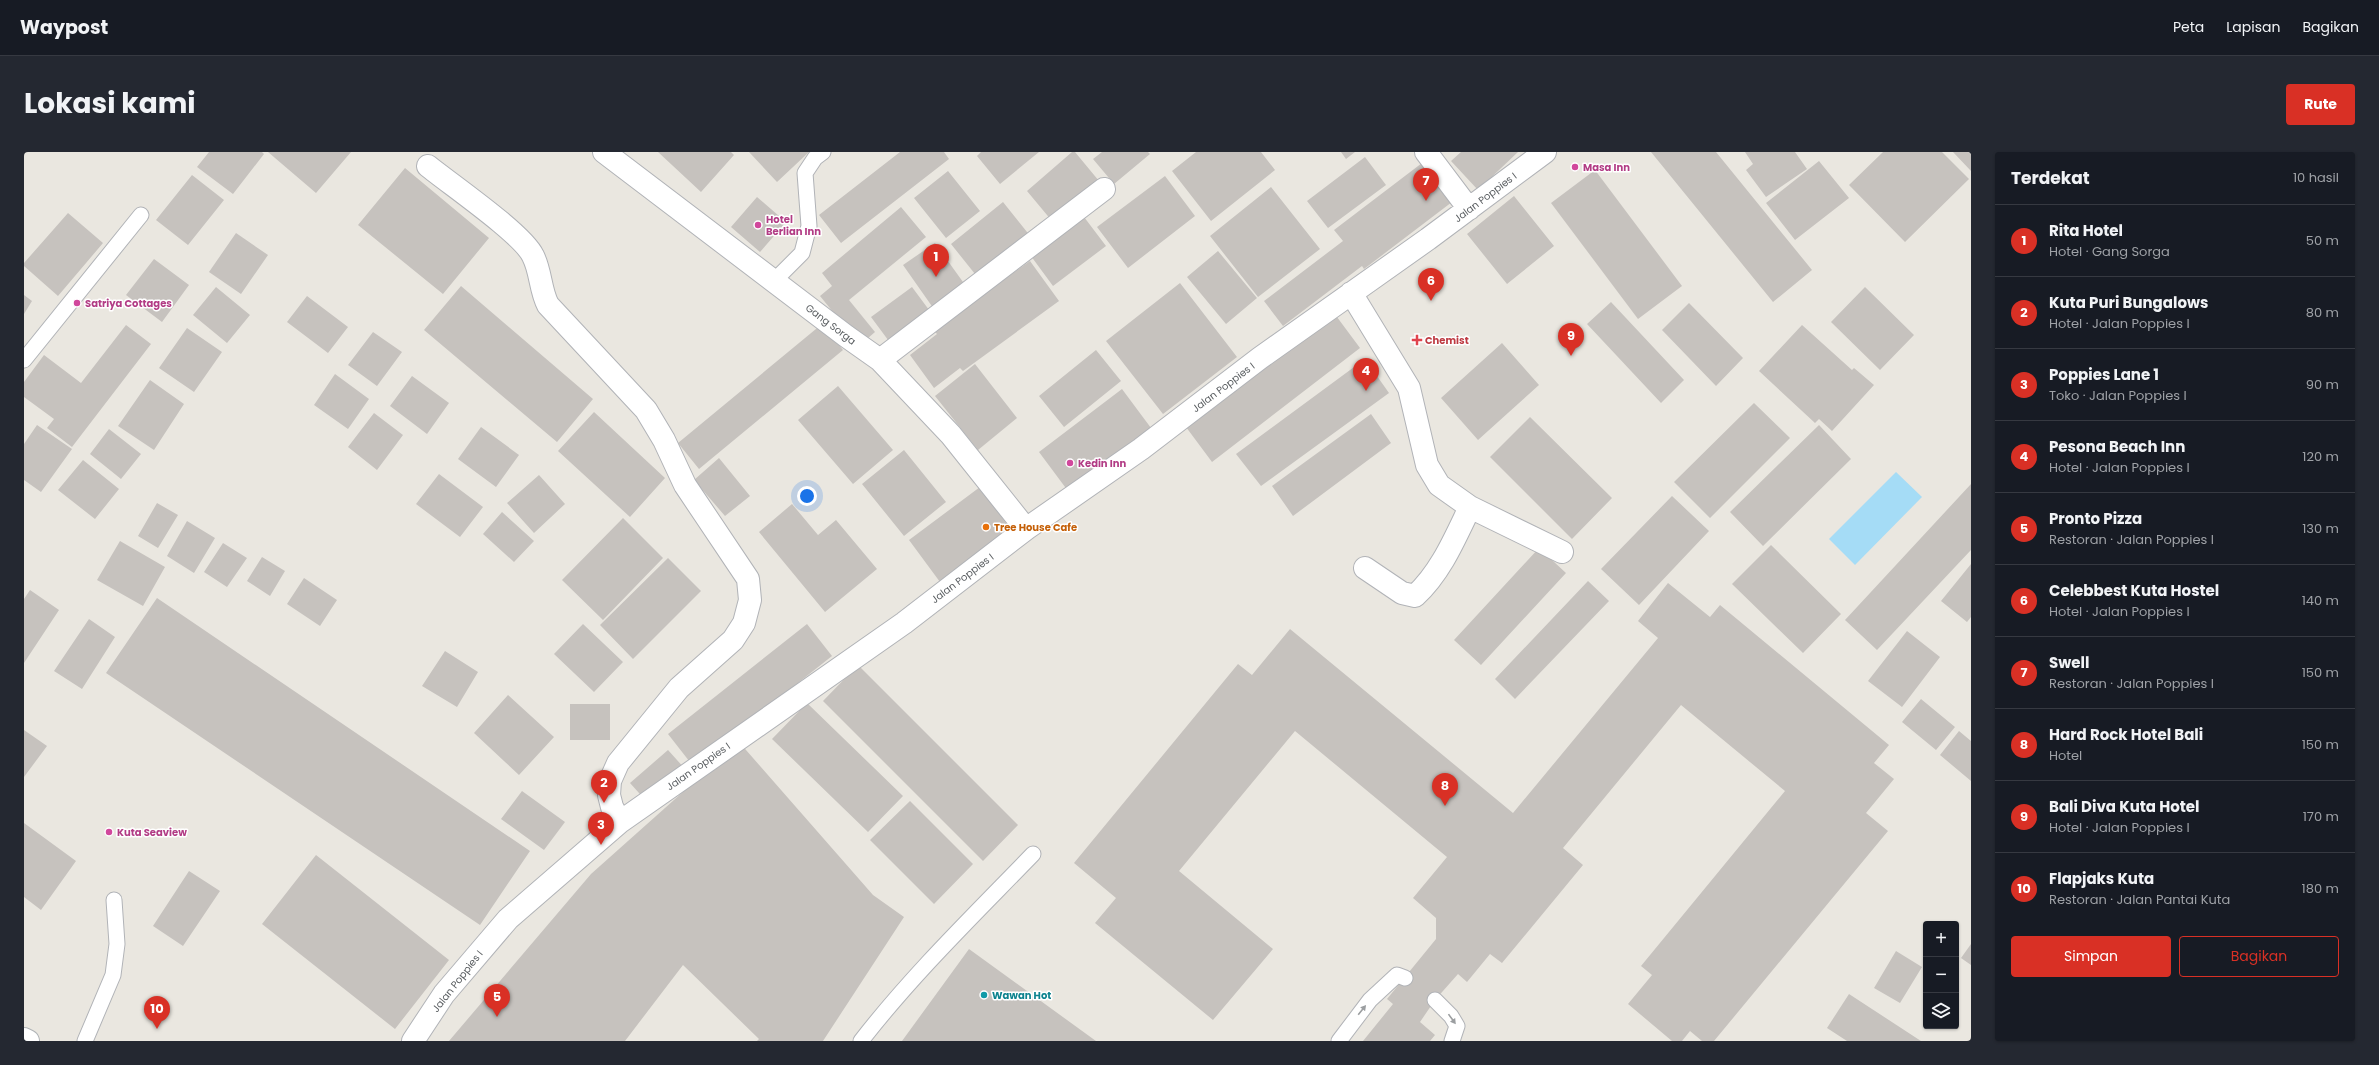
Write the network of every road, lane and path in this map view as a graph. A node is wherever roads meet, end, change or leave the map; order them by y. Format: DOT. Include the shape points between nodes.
graph roads {
  1 [pos="604,152"];
  2 [pos="823,152"];
  3 [pos="1426,152"];
  4 [pos="1545,152"];
  5 [pos="428,166"];
  6 [pos="1104,188"];
  7 [pos="1469,209"];
  8 [pos="141,215"];
  9 [pos="775,280"];
  10 [pos="1351,293"];
  11 [pos="24,360"];
  12 [pos="880,360"];
  13 [pos="1470,507"];
  14 [pos="1026,529"];
  15 [pos="1562,552"];
  16 [pos="1365,568"];
  17 [pos="620,822"];
  18 [pos="1033,854"];
  19 [pos="114,900"];
  20 [pos="1405,978"];
  21 [pos="1435,1000"];
  22 [pos="24,1038"];
  23 [pos="28,1041"];
  24 [pos="85,1041"];
  25 [pos="413,1041"];
  26 [pos="861,1041"];
  27 [pos="1339,1041"];
  28 [pos="1452,1041"];
  1 -- 9 [label="street, Gang Sorga"];
  2 -- 9 [label="lane" via="815,158 805,174 808,226 802,253"];
  3 -- 7 [label="street"];
  4 -- 7 [label="street, Jalan Poppies I"];
  5 -- 17 [label="street" via="519,238 533,256 542,294 548,305 646,410 664,440 685,485 748,579 750,600 744,623 733,640 679,688 618,763 610,781 609,795"];
  6 -- 12 [label="street"];
  7 -- 10 [label="street, Jalan Poppies I"];
  8 -- 11 [label="lane"];
  9 -- 12 [label="street, Gang Sorga"];
  10 -- 13 [label="street" via="1410,388 1427,465 1440,485"];
  10 -- 14 [label="street, Jalan Poppies I" via="1260,358 1141,449"];
  12 -- 14 [label="street, Gang Sorga" via="951,435"];
  13 -- 15 [label="street"];
  13 -- 16 [label="street" via="1447,554 1426,585 1415,596 1402,593"];
  14 -- 17 [label="street, Jalan Poppies I" via="904,623"];
  17 -- 25 [label="street, Jalan Poppies I" via="508,919 444,994"];
  18 -- 26 [label="lane" via="889,1004"];
  19 -- 24 [label="lane" via="117,944 113,975"];
  27 -- 20 [label="lane, one-way" via="1382,987 1397,975"];
  21 -- 28 [label="lane, one-way" via="1457,1026"];
  22 -- 23 [label="street"];
}
